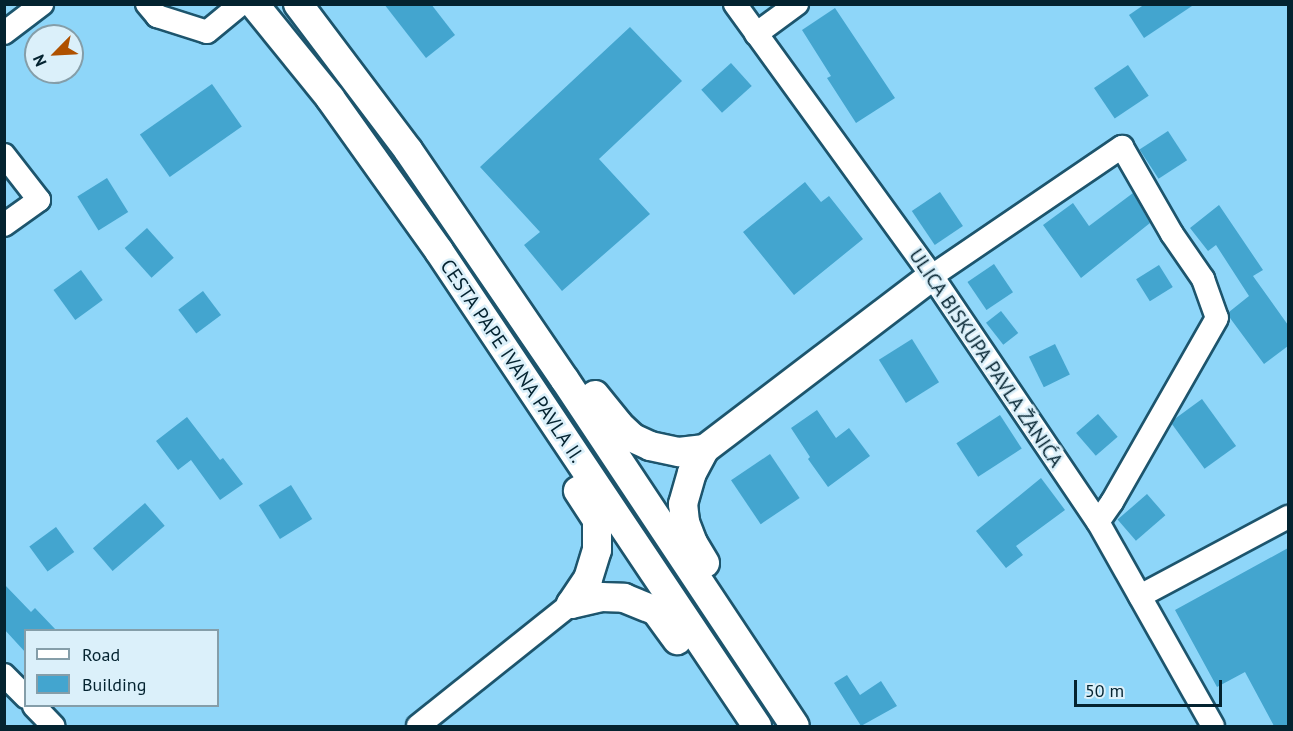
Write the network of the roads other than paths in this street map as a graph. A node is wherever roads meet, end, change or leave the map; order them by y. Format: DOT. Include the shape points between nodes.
graph roads {
  1 [pos="42,4"];
  2 [pos="147,4"];
  3 [pos="241,4"];
  4 [pos="254,4"];
  5 [pos="298,4"];
  6 [pos="735,4"];
  7 [pos="797,4"];
  8 [pos="4,33"];
  9 [pos="756,34"];
  10 [pos="4,155"];
  11 [pos="4,225"];
  12 [pos="932,276"];
  13 [pos="565,380"];
  14 [pos="560,432"];
  15 [pos="705,449"];
  16 [pos="1288,516"];
  17 [pos="1098,522"];
  18 [pos="1140,596"];
  19 [pos="571,604"];
  20 [pos="736,640"];
  21 [pos="4,675"];
  22 [pos="728,685"];
  23 [pos="24,695"];
  24 [pos="35,707"];
  25 [pos="53,726"];
  26 [pos="418,726"];
  27 [pos="758,726"];
  28 [pos="795,726"];
  29 [pos="1213,726"];
  1 -- 8 [label="street"];
  2 -- 3 [label="street" via="157,16 207,32"];
  4 -- 14 [label="main road, CESTA PAPE IVANA PAVLA II." via="330,98 439,250"];
  5 -- 13 [label="main road, CESTA PAPE IVANA PAVLA II." via="408,150"];
  6 -- 9 [label="street, ULICA BISKUPA PAVLA ŽANIĆA"];
  7 -- 9 [label="street"];
  9 -- 12 [label="street, ULICA BISKUPA PAVLA ŽANIĆA"];
  10 -- 11 [label="street" via="39,200"];
  12 -- 15 [label="main road"];
  12 -- 17 [label="street, ULICA BISKUPA PAVLA ŽANIĆA"];
  12 -- 17 [label="street" via="1122,147 1203,279 1217,318"];
  13 -- 15 [label="main road" via="597,396 633,438 679,452"];
  13 -- 20 [label="main road, CESTA PAPE IVANA PAVLA II."];
  14 -- 19 [label="main road" via="566,471 597,520 597,550 588,579"];
  14 -- 22 [label="main road, CESTA PAPE IVANA PAVLA II."];
  15 -- 20 [label="main road" via="692,473 683,504 685,522 693,543 735,612"];
  16 -- 18 [label="street"];
  17 -- 18 [label="street, ULICA BISKUPA PAVLA ŽANIĆA"];
  18 -- 29 [label="street, ULICA BISKUPA PAVLA ŽANIĆA"];
  19 -- 22 [label="main road" via="601,597 624,598 656,611 697,669"];
  19 -- 26 [label="street"];
  20 -- 28 [label="main road, CESTA PAPE IVANA PAVLA II."];
  21 -- 23 [label="street"];
  22 -- 27 [label="main road, CESTA PAPE IVANA PAVLA II."];
  24 -- 25 [label="street"];
}
